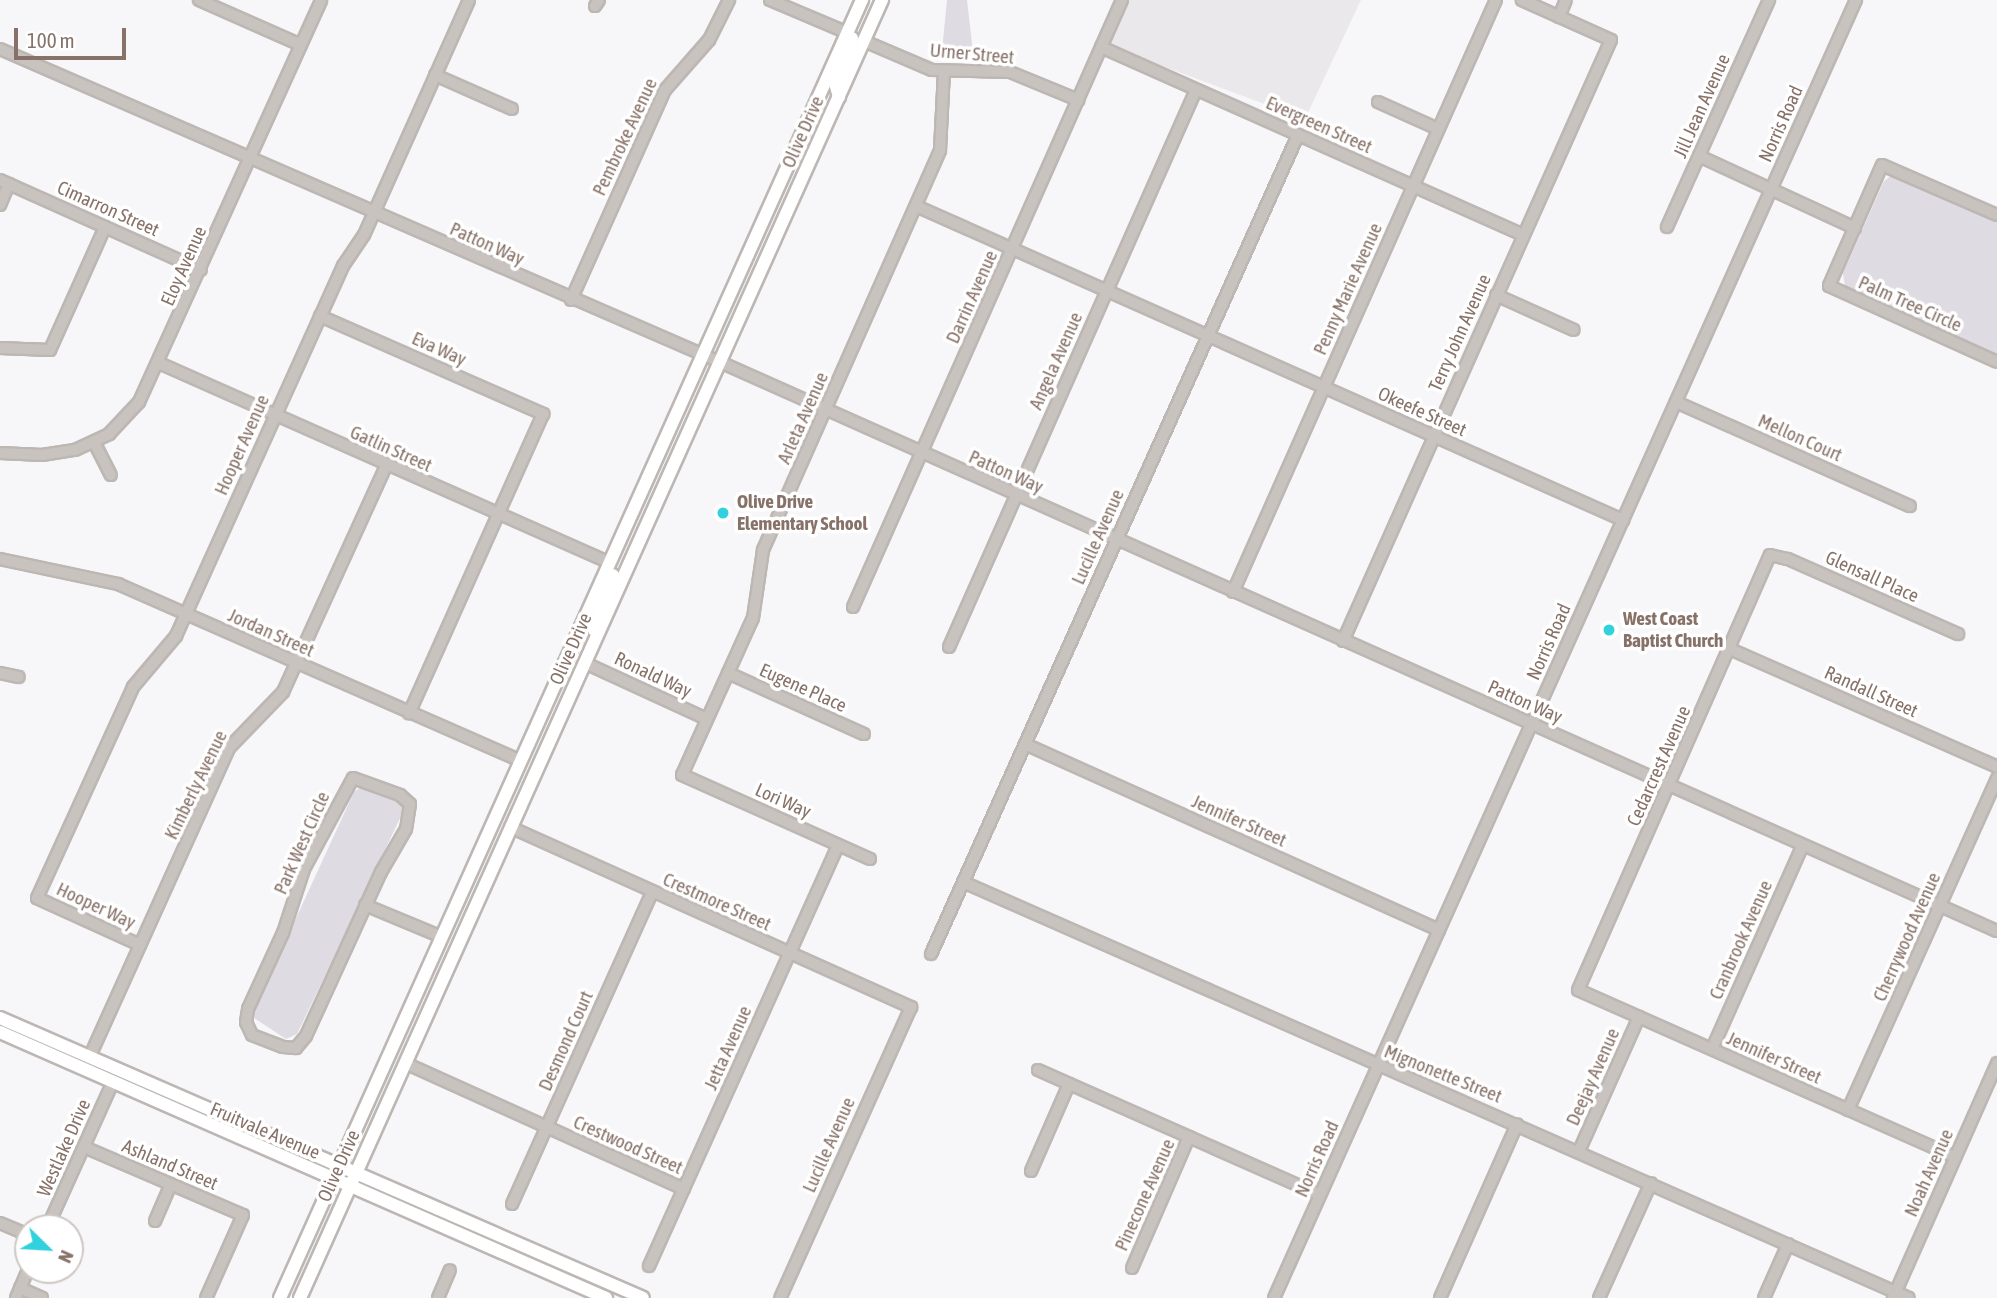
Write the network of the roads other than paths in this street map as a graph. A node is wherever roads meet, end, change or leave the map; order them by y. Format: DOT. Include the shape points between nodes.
graph roads {
  1 [pos="199,0"];
  2 [pos="321,0"];
  3 [pos="469,0"];
  4 [pos="729,0"];
  5 [pos="770,0"];
  6 [pos="865,0"];
  7 [pos="882,0"];
  8 [pos="1122,0"];
  9 [pos="1496,0"];
  10 [pos="1521,0"];
  11 [pos="1566,0"];
  12 [pos="1769,0"];
  13 [pos="1856,0"];
  14 [pos="1559,17"];
  15 [pos="848,33"];
  16 [pos="864,41"];
  17 [pos="301,46"];
  18 [pos="1101,47"];
  19 [pos="0,49"];
  20 [pos="944,72"];
  21 [pos="435,75"];
  22 [pos="1196,90"];
  23 [pos="839,97"];
  24 [pos="1078,100"];
  25 [pos="1378,102"];
  26 [pos="512,110"];
  27 [pos="1438,129"];
  28 [pos="1298,135"];
  29 [pos="1699,156"];
  30 [pos="250,159"];
  31 [pos="5,182"];
  32 [pos="1413,186"];
  33 [pos="1771,189"];
  34 [pos="0,205"];
  35 [pos="916,206"];
  36 [pos="373,213"];
  37 [pos="1997,215"];
  38 [pos="105,227"];
  39 [pos="1667,227"];
  40 [pos="1855,228"];
  41 [pos="1523,235"];
  42 [pos="1012,249"];
  43 [pos="201,270"];
  44 [pos="1107,291"];
  45 [pos="1496,295"];
  46 [pos="570,300"];
  47 [pos="320,316"];
  48 [pos="1574,330"];
  49 [pos="1208,336"];
  50 [pos="0,348"];
  51 [pos="703,355"];
  52 [pos="720,362"];
  53 [pos="1997,362"];
  54 [pos="159,363"];
  55 [pos="1324,387"];
  56 [pos="1675,402"];
  57 [pos="825,411"];
  58 [pos="275,416"];
  59 [pos="1434,436"];
  60 [pos="94,442"];
  61 [pos="0,453"];
  62 [pos="921,453"];
  63 [pos="386,466"];
  64 [pos="111,475"];
  65 [pos="1016,495"];
  66 [pos="1910,506"];
  67 [pos="497,516"];
  68 [pos="1623,520"];
  69 [pos="1116,540"];
  70 [pos="1770,555"];
  71 [pos="0,559"];
  72 [pos="610,563"];
  73 [pos="1233,592"];
  74 [pos="853,607"];
  75 [pos="186,614"];
  76 [pos="1958,634"];
  77 [pos="596,637"];
  78 [pos="1343,641"];
  79 [pos="948,647"];
  80 [pos="1730,649"];
  81 [pos="585,663"];
  82 [pos="297,664"];
  83 [pos="0,673"];
  84 [pos="728,673"];
  85 [pos="19,677"];
  86 [pos="409,713"];
  87 [pos="707,719"];
  88 [pos="1531,724"];
  89 [pos="864,734"];
  90 [pos="1025,744"];
  91 [pos="521,761"];
  92 [pos="1997,767"];
  93 [pos="682,775"];
  94 [pos="1997,778"];
  95 [pos="1669,785"];
  96 [pos="510,827"];
  97 [pos="838,845"];
  98 [pos="1802,845"];
  99 [pos="870,859"];
  100 [pos="963,882"];
  101 [pos="652,892"];
  102 [pos="37,898"];
  103 [pos="365,905"];
  104 [pos="1940,906"];
  105 [pos="1439,930"];
  106 [pos="1997,931"];
  107 [pos="442,937"];
  108 [pos="140,946"];
  109 [pos="790,953"];
  110 [pos="931,954"];
  111 [pos="1578,990"];
  112 [pos="433,997"];
  113 [pos="911,1007"];
  114 [pos="1639,1017"];
  115 [pos="0,1018"];
  116 [pos="0,1032"];
  117 [pos="1712,1049"];
  118 [pos="48,1053"];
  119 [pos="90,1056"];
  120 [pos="405,1063"];
  121 [pos="1997,1063"];
  122 [pos="1378,1066"];
  123 [pos="1038,1070"];
  124 [pos="113,1082"];
  125 [pos="1069,1084"];
  126 [pos="1849,1110"];
  127 [pos="1517,1124"];
  128 [pos="546,1128"];
  129 [pos="1189,1138"];
  130 [pos="84,1147"];
  131 [pos="1579,1152"];
  132 [pos="1955,1157"];
  133 [pos="340,1163"];
  134 [pos="358,1171"];
  135 [pos="1031,1171"];
  136 [pos="334,1177"];
  137 [pos="1651,1183"];
  138 [pos="171,1184"];
  139 [pos="352,1185"];
  140 [pos="684,1189"];
  141 [pos="1320,1195"];
  142 [pos="512,1205"];
  143 [pos="53,1214"];
  144 [pos="155,1220"];
  145 [pos="1788,1244"];
  146 [pos="649,1266"];
  147 [pos="1132,1268"];
  148 [pos="450,1270"];
  149 [pos="18,1293"];
  150 [pos="585,1294"];
  151 [pos="1894,1295"];
  152 [pos="42,1298"];
  153 [pos="206,1298"];
  154 [pos="280,1298"];
  155 [pos="300,1298"];
  156 [pos="438,1298"];
  157 [pos="606,1298"];
  158 [pos="643,1298"];
  159 [pos="780,1298"];
  160 [pos="1274,1298"];
  161 [pos="1440,1298"];
  162 [pos="1600,1298"];
  163 [pos="1764,1298"];
  164 [pos="1909,1298"];
  1 -- 17 [label="street"];
  2 -- 17 [label="street, Eloy Avenue"];
  3 -- 21 [label="street, Hooper Avenue"];
  4 -- 46 [label="street, Pembroke Avenue" via="709,40 665,90"];
  5 -- 15 [label="street"];
  6 -- 15 [label="main road, Olive Drive"];
  6 -- 16 [label="main road" via="859,31"];
  7 -- 16 [label="main road, Olive Drive"];
  8 -- 18 [label="street, Darrin Avenue"];
  9 -- 27 [label="street, Penny Marie Avenue"];
  10 -- 14 [label="street"];
  11 -- 14 [label="street"];
  12 -- 29 [label="street, Jill Jean Avenue"];
  13 -- 33 [label="street, Norris Road"];
  14 -- 41 [label="street, Terry John Avenue" via="1611,40"];
  15 -- 23 [label="main road" via="852,45 835,83"];
  15 -- 51 [label="main road, Olive Drive"];
  16 -- 20 [label="street, Urner Street"];
  16 -- 23 [label="main road, Olive Drive"];
  17 -- 30 [label="street, Eloy Avenue"];
  18 -- 22 [label="street, Evergreen Street"];
  18 -- 24 [label="street, Darrin Avenue"];
  19 -- 30 [label="street, Patton Way"];
  20 -- 24 [label="street, Urner Street" via="1010,72"];
  20 -- 35 [label="street, Arleta Avenue" via="943,139"];
  21 -- 26 [label="street"];
  21 -- 36 [label="street, Hooper Avenue"];
  22 -- 28 [label="street, Evergreen Street"];
  22 -- 44 [label="street, Angela Avenue"];
  23 -- 52 [label="main road, Olive Drive"];
  24 -- 42 [label="street, Darrin Avenue"];
  25 -- 27 [label="street"];
  27 -- 32 [label="street, Penny Marie Avenue"];
  28 -- 32 [label="street, Evergreen Street"];
  28 -- 49 [label="street, Lucille Avenue"];
  29 -- 33 [label="street"];
  29 -- 39 [label="street, Jill Jean Avenue"];
  30 -- 36 [label="street, Patton Way"];
  30 -- 43 [label="street, Eloy Avenue"];
  31 -- 34 [label="street"];
  31 -- 38 [label="street, Cimarron Street"];
  32 -- 41 [label="street, Evergreen Street"];
  32 -- 55 [label="street, Penny Marie Avenue"];
  33 -- 40 [label="street"];
  33 -- 56 [label="street, Norris Road"];
  35 -- 42 [label="street"];
  35 -- 57 [label="street, Arleta Avenue"];
  36 -- 46 [label="street, Patton Way"];
  36 -- 47 [label="street, Hooper Avenue"];
  37 -- 40 [label="street, Palm Tree Circle" via="1882,165"];
  38 -- 43 [label="street, Cimarron Street"];
  38 -- 50 [label="street" via="50,350"];
  40 -- 53 [label="street, Palm Tree Circle" via="1829,286"];
  41 -- 45 [label="street, Terry John Avenue"];
  42 -- 44 [label="street"];
  42 -- 62 [label="street, Darrin Avenue"];
  43 -- 54 [label="street, Eloy Avenue"];
  44 -- 49 [label="street, Okeefe Street"];
  44 -- 65 [label="street, Angela Avenue"];
  45 -- 48 [label="street"];
  45 -- 59 [label="street, Terry John Avenue"];
  46 -- 51 [label="street, Patton Way"];
  47 -- 58 [label="street, Hooper Avenue"];
  47 -- 67 [label="street, Eva Way" via="543,414"];
  49 -- 55 [label="street, Okeefe Street"];
  49 -- 69 [label="street, Lucille Avenue"];
  51 -- 52 [label="street, Patton Way"];
  51 -- 72 [label="main road, Olive Drive"];
  52 -- 57 [label="street, Patton Way"];
  52 -- 77 [label="main road, Olive Drive"];
  54 -- 58 [label="street, Gatlin Street"];
  54 -- 60 [label="street, Eloy Avenue" via="131,414"];
  55 -- 59 [label="street, Okeefe Street"];
  55 -- 73 [label="street, Penny Marie Avenue"];
  56 -- 66 [label="street, Mellon Court"];
  56 -- 68 [label="street, Norris Road"];
  57 -- 62 [label="street, Patton Way"];
  57 -- 84 [label="street, Arleta Avenue" via="763,550 756,606"];
  58 -- 63 [label="street, Gatlin Street"];
  58 -- 75 [label="street, Hooper Avenue"];
  59 -- 68 [label="street, Okeefe Street"];
  59 -- 78 [label="street, Terry John Avenue"];
  60 -- 61 [label="street, Eloy Avenue" via="59,454"];
  60 -- 64 [label="street"];
  62 -- 65 [label="street, Patton Way"];
  62 -- 74 [label="street, Darrin Avenue"];
  63 -- 67 [label="street, Gatlin Street"];
  63 -- 82 [label="street, Kimberly Avenue"];
  65 -- 69 [label="street, Patton Way"];
  65 -- 79 [label="street, Angela Avenue"];
  67 -- 72 [label="street, Gatlin Street"];
  67 -- 86 [label="street"];
  68 -- 88 [label="street, Norris Road"];
  69 -- 73 [label="street, Patton Way"];
  69 -- 90 [label="street, Lucille Avenue"];
  70 -- 76 [label="street, Glensall Place"];
  70 -- 80 [label="street, Cedarcrest Avenue"];
  71 -- 75 [label="street, Jordan Street" via="107,580"];
  72 -- 77 [label="main road" via="615,571 593,624"];
  72 -- 91 [label="main road, Olive Drive"];
  73 -- 78 [label="street, Patton Way"];
  75 -- 82 [label="street, Jordan Street"];
  75 -- 102 [label="street, Hooper Avenue" via="169,646 133,687"];
  77 -- 81 [label="main road, Olive Drive"];
  78 -- 88 [label="street, Patton Way"];
  80 -- 92 [label="street, Randall Street"];
  80 -- 95 [label="street, Cedarcrest Avenue"];
  81 -- 87 [label="street, Ronald Way"];
  81 -- 96 [label="main road, Olive Drive"];
  82 -- 86 [label="street, Jordan Street"];
  82 -- 108 [label="street, Kimberly Avenue" via="275,703 245,727 229,748"];
  83 -- 85 [label="street"];
  84 -- 87 [label="street, Arleta Avenue"];
  84 -- 89 [label="street, Eugene Place"];
  86 -- 91 [label="street, Jordan Street"];
  87 -- 93 [label="street, Arleta Avenue"];
  88 -- 95 [label="street, Patton Way"];
  88 -- 105 [label="street, Norris Road"];
  90 -- 100 [label="street, Lucille Avenue"];
  90 -- 105 [label="street, Jennifer Street"];
  91 -- 96 [label="main road"];
  91 -- 107 [label="main road, Olive Drive"];
  93 -- 97 [label="street, Lori Way"];
  94 -- 104 [label="street, Cherrywood Avenue"];
  95 -- 98 [label="street, Patton Way"];
  95 -- 111 [label="street, Cedarcrest Avenue"];
  96 -- 101 [label="street, Crestmore Street"];
  96 -- 112 [label="main road, Olive Drive"];
  97 -- 99 [label="street, Lori Way"];
  97 -- 109 [label="street, Jetta Avenue"];
  98 -- 104 [label="street, Patton Way"];
  98 -- 117 [label="street, Cranbrook Avenue"];
  100 -- 110 [label="street, Lucille Avenue"];
  100 -- 122 [label="street, Mignonette Street"];
  101 -- 109 [label="street, Crestmore Street"];
  101 -- 128 [label="street, Desmond Court"];
  102 -- 108 [label="street, Hooper Way"];
  103 -- 103 [label="street, Park West Circle" via="406,829 410,804 400,795 353,778 304,869 283,933 248,1009 246,1022 253,1035 296,1048 306,1036"];
  103 -- 107 [label="street"];
  104 -- 106 [label="street, Patton Way"];
  104 -- 126 [label="street, Cherrywood Avenue"];
  105 -- 122 [label="street, Norris Road"];
  107 -- 112 [label="main road" via="446,948"];
  107 -- 133 [label="main road, Olive Drive"];
  108 -- 119 [label="street, Kimberly Avenue"];
  109 -- 113 [label="street, Crestmore Street"];
  109 -- 140 [label="street, Jetta Avenue"];
  111 -- 114 [label="street, Jennifer Street"];
  112 -- 120 [label="main road, Olive Drive"];
  113 -- 159 [label="street, Lucille Avenue"];
  114 -- 117 [label="street, Jennifer Street"];
  114 -- 131 [label="street, Deejay Avenue"];
  115 -- 119 [label="main road, Fruitvale Avenue"];
  116 -- 118 [label="main road, Fruitvale Avenue"];
  117 -- 126 [label="street, Jennifer Street"];
  118 -- 119 [label="main road"];
  118 -- 124 [label="main road, Fruitvale Avenue"];
  119 -- 133 [label="main road, Fruitvale Avenue"];
  120 -- 128 [label="street, Crestwood Street"];
  120 -- 134 [label="main road, Olive Drive"];
  121 -- 132 [label="street, Noah Avenue"];
  122 -- 127 [label="street, Mignonette Street"];
  122 -- 141 [label="street, Norris Road"];
  123 -- 125 [label="street"];
  124 -- 130 [label="street, Westlake Drive"];
  124 -- 136 [label="main road, Fruitvale Avenue"];
  125 -- 129 [label="street"];
  125 -- 135 [label="street"];
  126 -- 132 [label="street, Jennifer Street"];
  127 -- 131 [label="street, Mignonette Street"];
  127 -- 161 [label="street"];
  128 -- 140 [label="street, Crestwood Street"];
  128 -- 142 [label="street, Desmond Court"];
  129 -- 141 [label="street"];
  129 -- 147 [label="street, Pinecone Avenue"];
  130 -- 138 [label="street, Ashland Street"];
  130 -- 143 [label="street, Westlake Drive"];
  131 -- 137 [label="street, Mignonette Street"];
  132 -- 151 [label="street, Noah Avenue"];
  133 -- 134 [label="main road, Fruitvale Avenue"];
  133 -- 136 [label="main road, Olive Drive"];
  134 -- 139 [label="main road, Olive Drive"];
  134 -- 158 [label="main road, Fruitvale Avenue"];
  136 -- 139 [label="main road, Fruitvale Avenue"];
  136 -- 154 [label="main road, Olive Drive"];
  137 -- 145 [label="street, Mignonette Street"];
  137 -- 162 [label="street"];
  138 -- 144 [label="street"];
  138 -- 153 [label="street, Ashland Street" via="243,1215"];
  139 -- 150 [label="main road, Fruitvale Avenue"];
  139 -- 155 [label="main road, Olive Drive"];
  140 -- 146 [label="street, Jetta Avenue"];
  141 -- 160 [label="street, Norris Road"];
  145 -- 151 [label="street, Mignonette Street"];
  145 -- 163 [label="street"];
  148 -- 156 [label="street"];
  149 -- 152 [label="street"];
  150 -- 157 [label="main road, Fruitvale Avenue"];
  151 -- 164 [label="street, Mignonette Street"];
}
